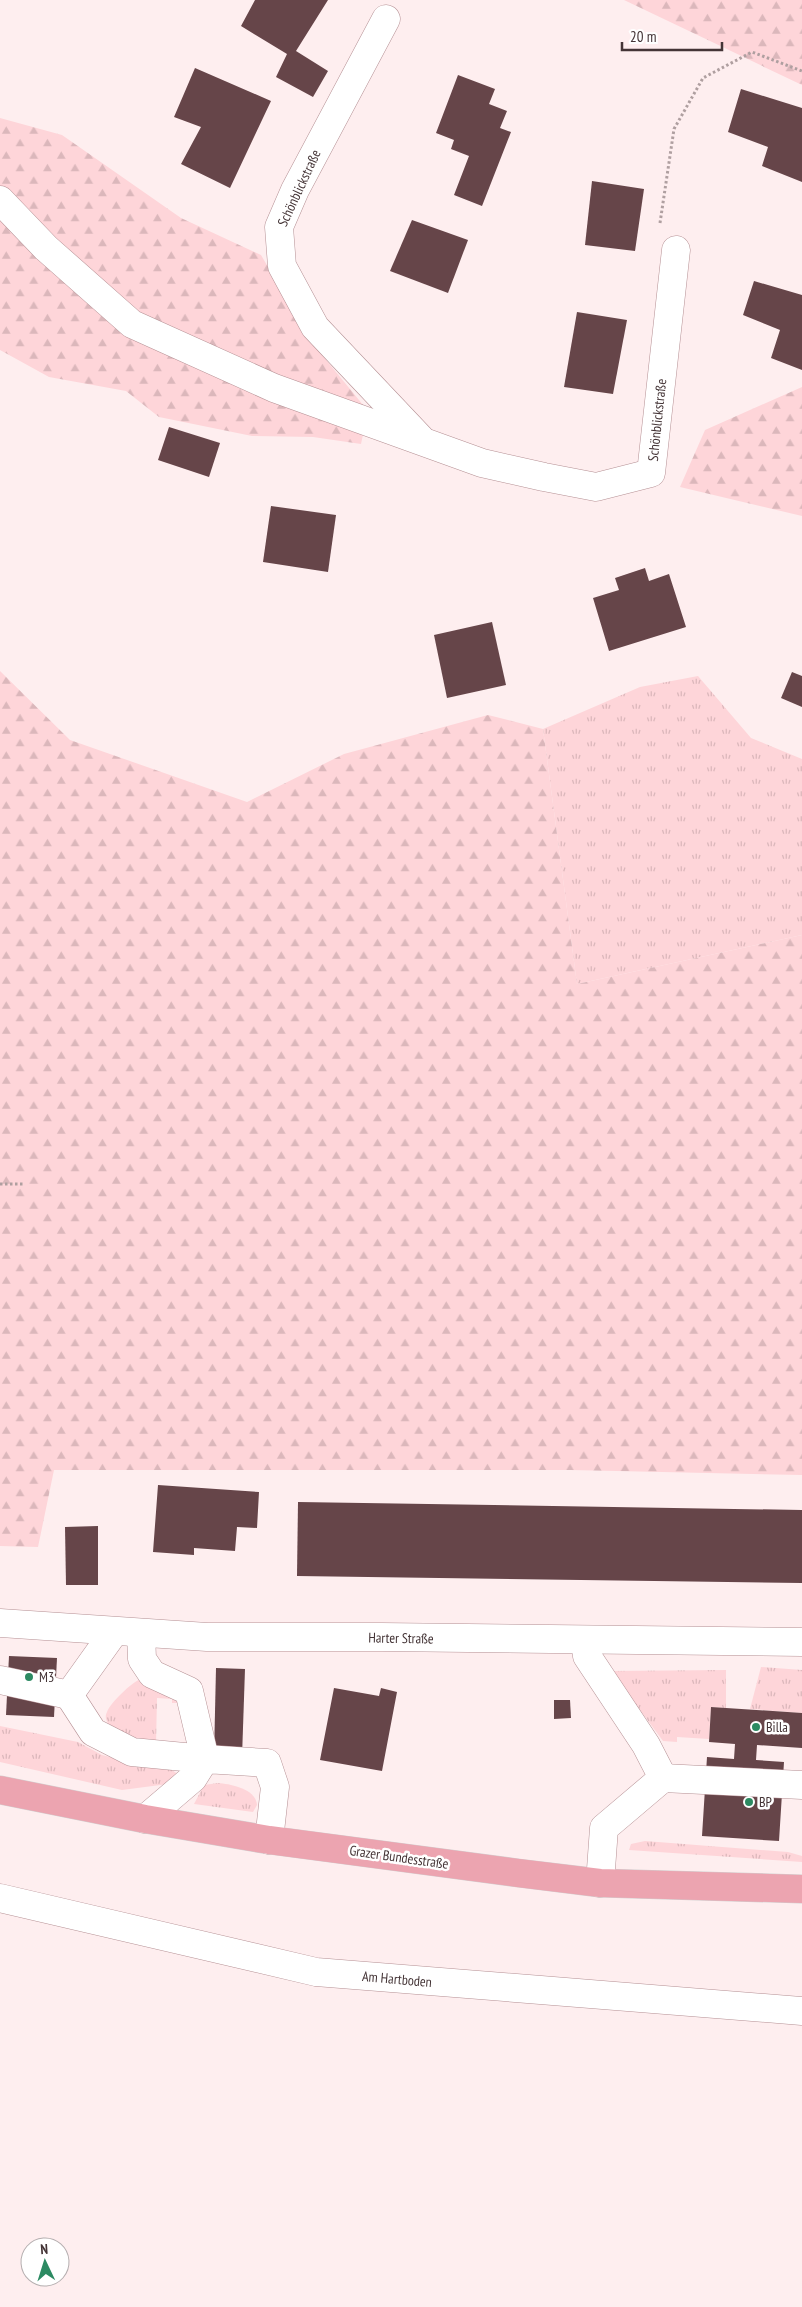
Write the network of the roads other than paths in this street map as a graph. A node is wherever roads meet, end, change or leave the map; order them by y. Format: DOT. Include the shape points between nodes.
graph roads {
  1 [pos="386,19"];
  2 [pos="0,200"];
  3 [pos="676,250"];
  4 [pos="422,441"];
  5 [pos="0,1623"];
  6 [pos="114,1632"];
  7 [pos="141,1633"];
  8 [pos="585,1640"];
  9 [pos="802,1642"];
  10 [pos="0,1680"];
  11 [pos="69,1695"];
  12 [pos="205,1758"];
  13 [pos="663,1778"];
  14 [pos="802,1785"];
  15 [pos="0,1790"];
  16 [pos="145,1819"];
  17 [pos="269,1840"];
  18 [pos="600,1883"];
  19 [pos="802,1889"];
  20 [pos="0,1898"];
  21 [pos="802,2011"];
  1 -- 4 [label="street, Schönblickstraße" via="295,190 279,227 282,266 315,327"];
  2 -- 4 [label="street, Schönblickstraße" via="46,248 132,324 274,388"];
  3 -- 4 [label="street, Schönblickstraße" via="651,473 596,487 482,463"];
  5 -- 6 [label="street, Harter Straße"];
  6 -- 7 [label="street, Harter Straße"];
  6 -- 11 [label="street"];
  7 -- 8 [label="street, Harter Straße" via="276,1638"];
  7 -- 12 [label="street" via="142,1658 152,1674 188,1691"];
  8 -- 9 [label="street, Harter Straße"];
  8 -- 13 [label="street" via="587,1656 646,1745"];
  10 -- 11 [label="street"];
  11 -- 12 [label="street" via="93,1732 132,1752"];
  12 -- 16 [label="street" via="193,1778"];
  12 -- 17 [label="street" via="267,1762 275,1787"];
  13 -- 14 [label="street"];
  13 -- 18 [label="street" via="604,1828"];
  15 -- 16 [label="main road, Grazer Bundesstraße"];
  16 -- 17 [label="main road, Grazer Bundesstraße"];
  17 -- 18 [label="main road, Grazer Bundesstraße"];
  18 -- 19 [label="main road, Grazer Bundesstraße"];
  20 -- 21 [label="street, Am Hartboden" via="316,1972"];
}
